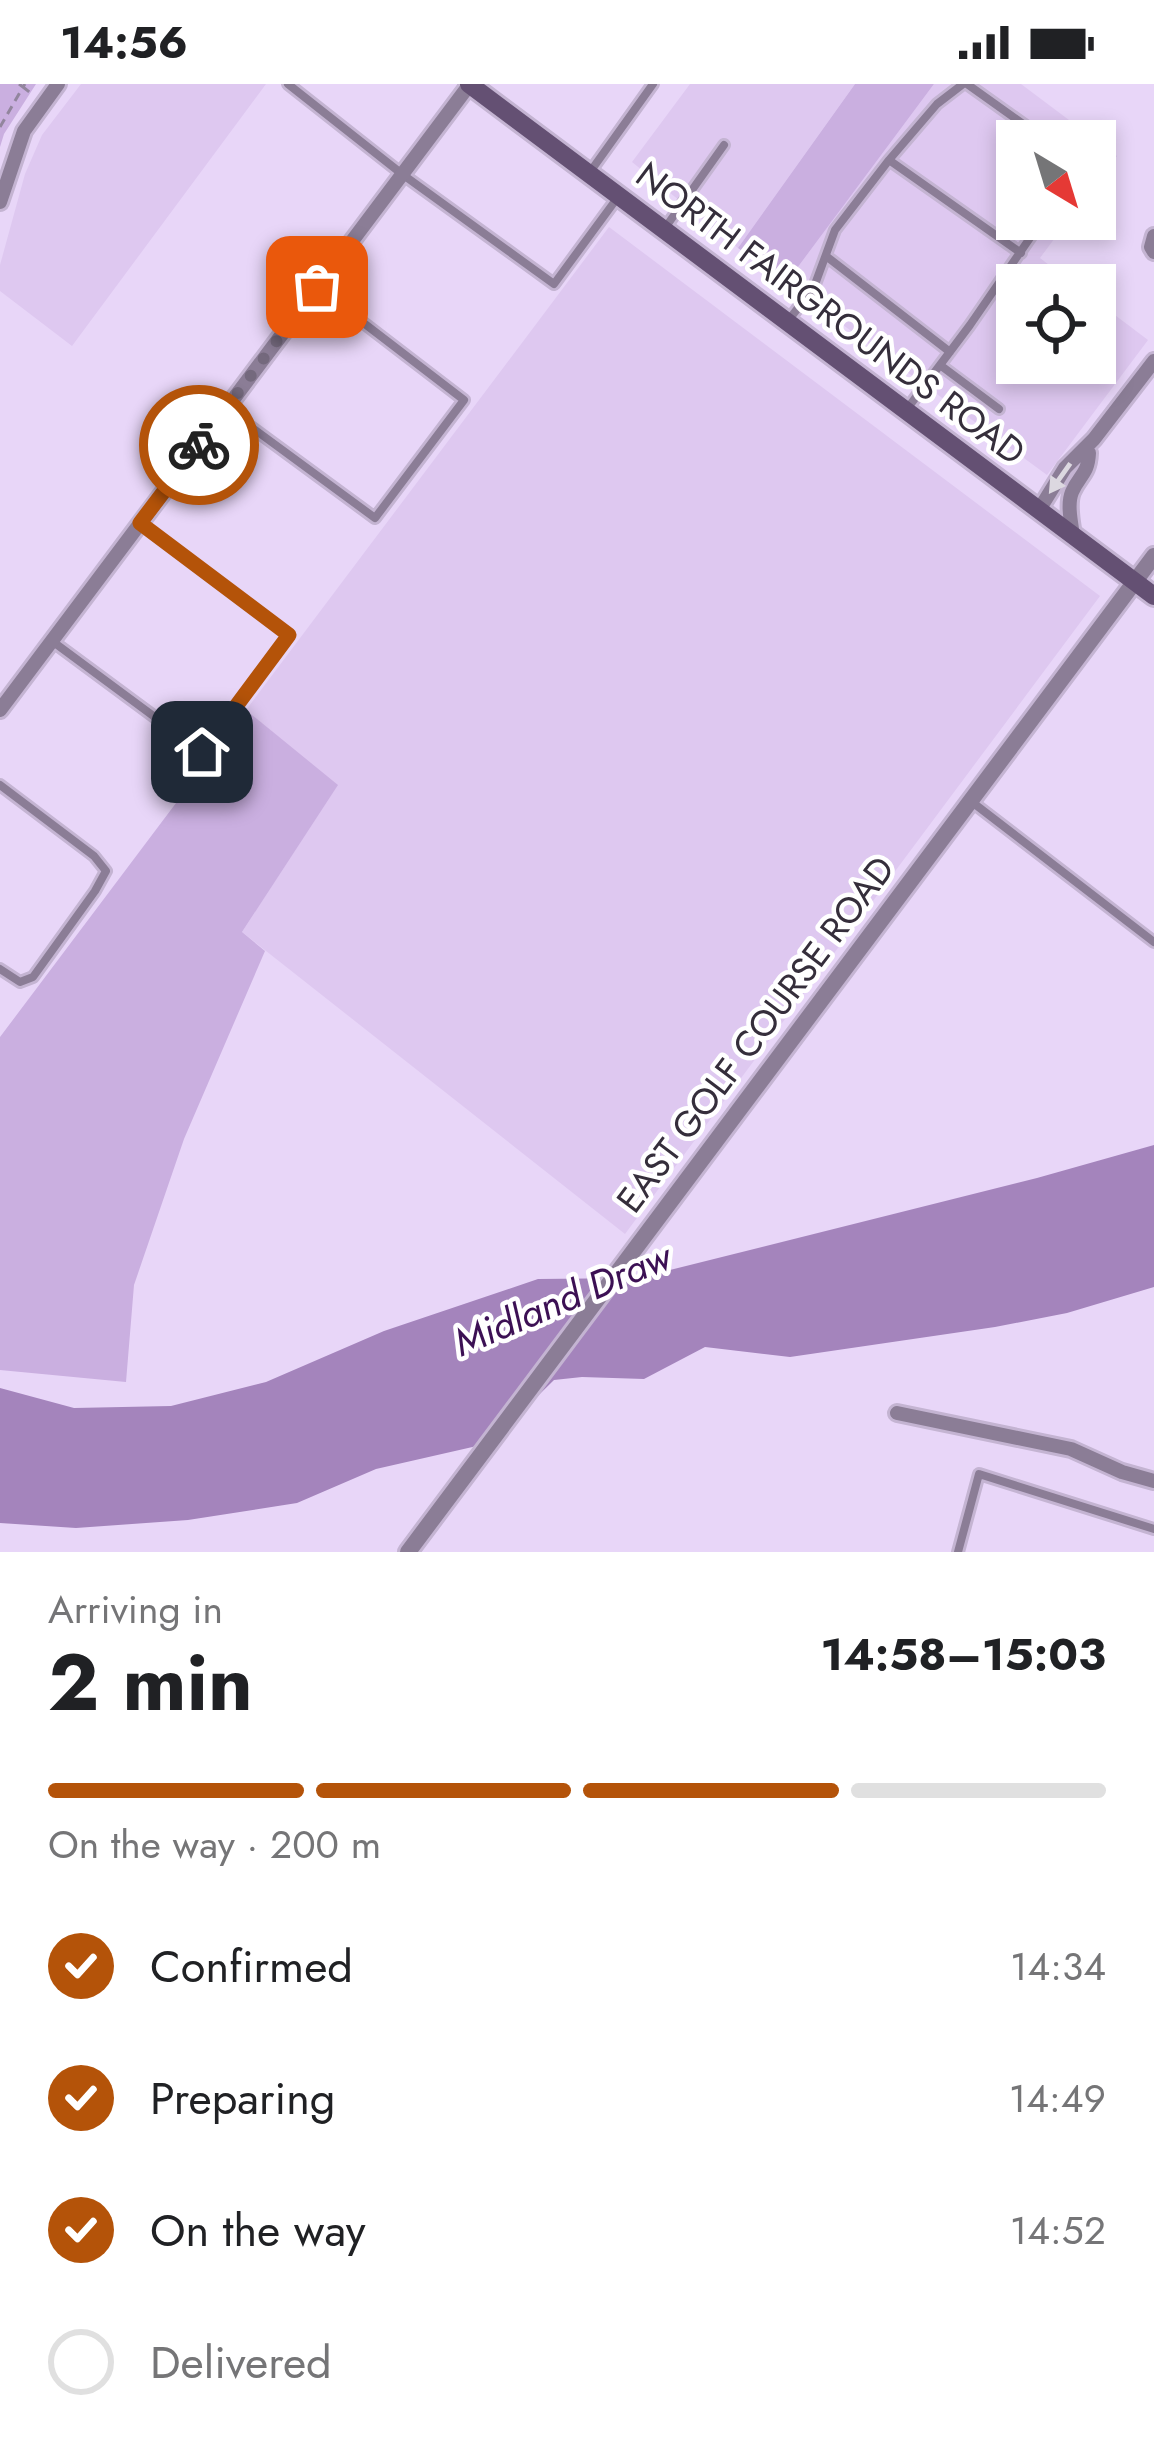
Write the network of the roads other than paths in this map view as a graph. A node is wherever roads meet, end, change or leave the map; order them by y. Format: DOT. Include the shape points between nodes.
graph roads {
  1 [pos="58,84"];
  2 [pos="288,84"];
  3 [pos="653,84"];
  4 [pos="965,84"];
  5 [pos="472,85"];
  6 [pos="1017,120"];
  7 [pos="724,145"];
  8 [pos="889,160"];
  9 [pos="589,173"];
  10 [pos="402,174"];
  11 [pos="619,196"];
  12 [pos="0,202"];
  13 [pos="664,229"];
  14 [pos="1154,236"];
  15 [pos="1029,240"];
  16 [pos="1154,252"];
  17 [pos="1021,253"];
  18 [pos="826,256"];
  19 [pos="317,287"];
  20 [pos="787,322"];
  21 [pos="950,352"];
  22 [pos="1154,361"];
  23 [pos="940,365"];
  24 [pos="226,408"];
  25 [pos="999,409"];
  26 [pos="906,410"];
  27 [pos="1084,449"];
  28 [pos="1039,510"];
  29 [pos="140,523"];
  30 [pos="1073,535"];
  31 [pos="1154,556"];
  32 [pos="1135,581"];
  33 [pos="1154,596"];
  34 [pos="52,641"];
  35 [pos="0,710"];
  36 [pos="0,784"];
  37 [pos="970,801"];
  38 [pos="1154,943"];
  39 [pos="0,969"];
  40 [pos="897,1412"];
  41 [pos="1154,1481"];
  42 [pos="1154,1529"];
  43 [pos="408,1552"];
  44 [pos="958,1552"];
  1 -- 12 [label="street" via="24,131"];
  2 -- 10 [label="lane"];
  3 -- 9 [label="lane"];
  4 -- 6 [label="lane"];
  4 -- 8 [label="lane"];
  5 -- 9 [label="main road, NORTH FAIRGROUNDS ROAD"];
  5 -- 10 [label="street"];
  7 -- 13 [label="lane"];
  8 -- 17 [label="lane"];
  8 -- 18 [label="lane" via="835,230"];
  9 -- 11 [label="main road, NORTH FAIRGROUNDS ROAD"];
  10 -- 11 [label="lane" via="554,284"];
  10 -- 19 [label="street"];
  11 -- 13 [label="main road, NORTH FAIRGROUNDS ROAD"];
  13 -- 20 [label="main road, NORTH FAIRGROUNDS ROAD"];
  14 -- 16 [label="street"];
  15 -- 17 [label="lane"];
  17 -- 21 [label="lane"];
  18 -- 20 [label="lane"];
  18 -- 21 [label="lane"];
  19 -- 24 [label="street"];
  19 -- 24 [label="lane" via="464,400 375,518"];
  20 -- 26 [label="main road, NORTH FAIRGROUNDS ROAD"];
  21 -- 23 [label="lane"];
  22 -- 27 [label="street"];
  23 -- 25 [label="lane"];
  23 -- 26 [label="lane"];
  24 -- 29 [label="street"];
  26 -- 28 [label="main road, NORTH FAIRGROUNDS ROAD"];
  27 -- 28 [label="street, one-way"];
  27 -- 30 [label="street" via="1090,460 1072,492"];
  28 -- 30 [label="main road, NORTH FAIRGROUNDS ROAD"];
  29 -- 34 [label="street"];
  29 -- 34 [label="lane" via="289,635 277,652 202,752"];
  30 -- 32 [label="main road, NORTH FAIRGROUNDS ROAD"];
  31 -- 32 [label="street, EAST GOLF COURSE ROAD"];
  32 -- 33 [label="main road, NORTH FAIRGROUNDS ROAD"];
  32 -- 37 [label="street, EAST GOLF COURSE ROAD"];
  34 -- 35 [label="street"];
  36 -- 39 [label="lane" via="106,871 32,977 20,982"];
  37 -- 38 [label="lane"];
  37 -- 43 [label="street, EAST GOLF COURSE ROAD"];
  40 -- 41 [label="street" via="1071,1449"];
  42 -- 44 [label="lane" via="980,1474"];
}
